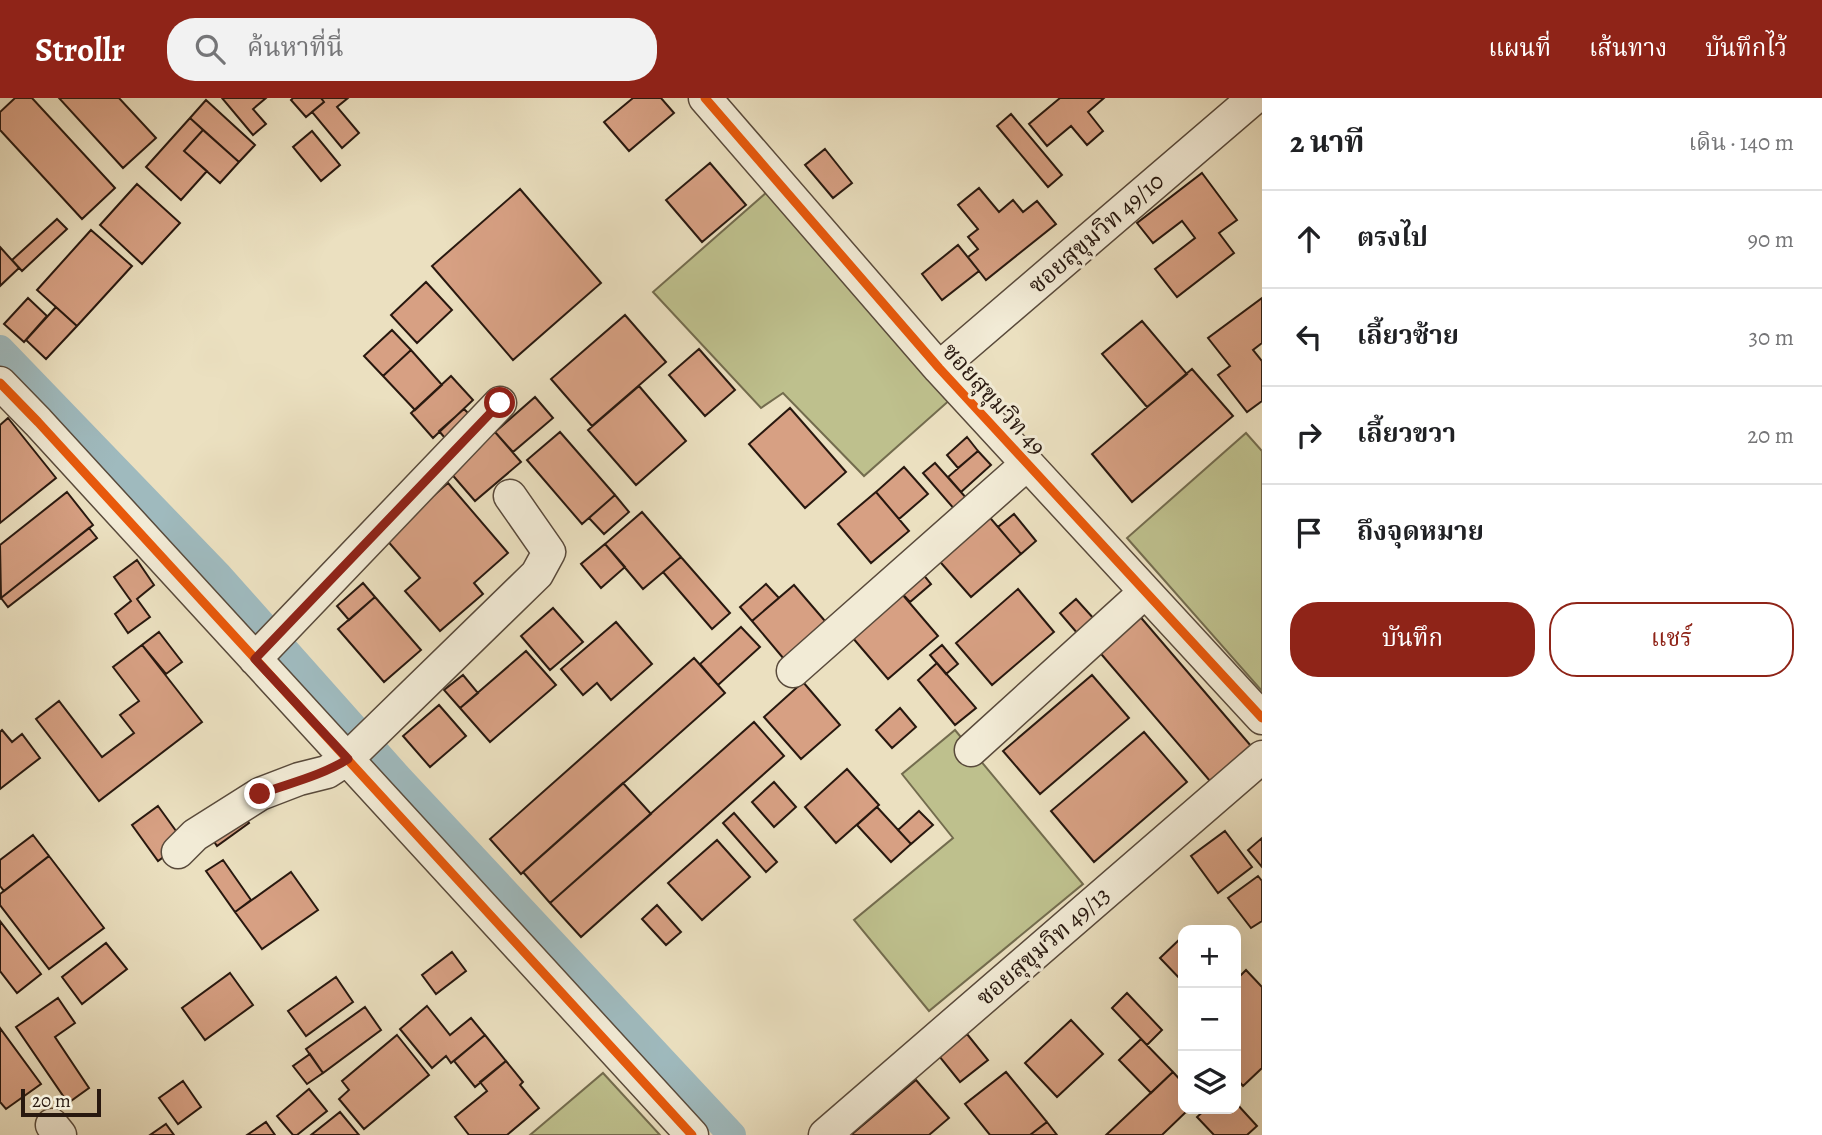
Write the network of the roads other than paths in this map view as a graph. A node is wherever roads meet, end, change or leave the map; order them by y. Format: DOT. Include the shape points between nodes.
graph roads {
  1 [pos="705,98"];
  2 [pos="1254,98"];
  3 [pos="939,368"];
  4 [pos="0,383"];
  5 [pos="500,403"];
  6 [pos="1027,464"];
  7 [pos="510,496"];
  8 [pos="1145,592"];
  9 [pos="255,659"];
  10 [pos="793,671"];
  11 [pos="1262,718"];
  12 [pos="971,750"];
  13 [pos="1262,757"];
  14 [pos="348,759"];
  15 [pos="178,852"];
  16 [pos="692,1135"];
  17 [pos="825,1135"];
  1 -- 3 [label="street, ซอยสุขุมวิท 49"];
  2 -- 3 [label="street, ซอยสุขุมวิท 49/10"];
  3 -- 6 [label="street, ซอยสุขุมวิท 49"];
  4 -- 9 [label="street"];
  5 -- 9 [label="street"];
  6 -- 8 [label="street, ซอยสุขุมวิท 49"];
  6 -- 10 [label="street"];
  7 -- 14 [label="street" via="550,552 545,562"];
  8 -- 11 [label="street, ซอยสุขุมวิท 49"];
  8 -- 12 [label="street"];
  9 -- 14 [label="street"];
  13 -- 17 [label="street, ซอยสุขุมวิท 49/13"];
  14 -- 15 [label="street" via="327,772 260,794 195,835"];
  14 -- 16 [label="street"];
}
